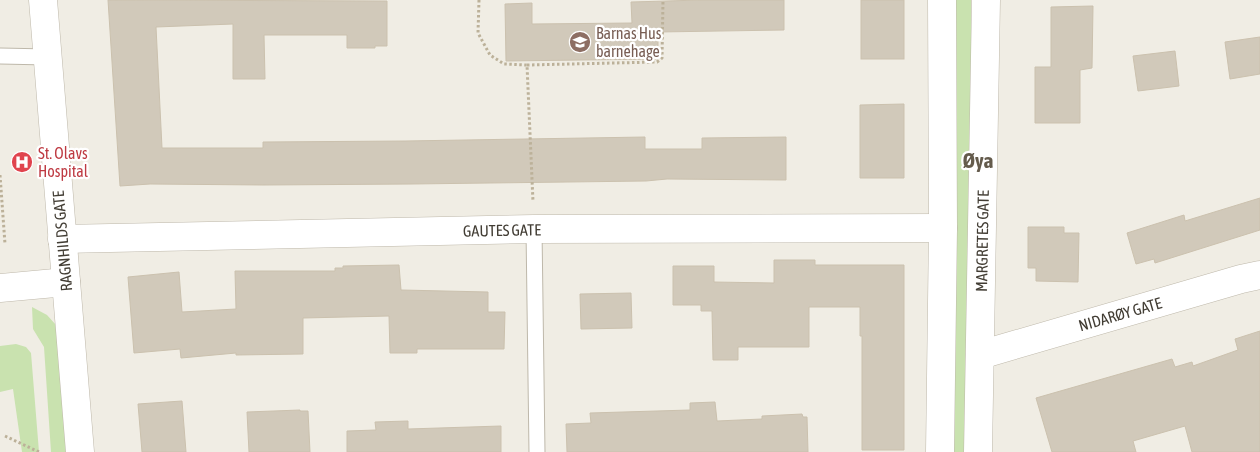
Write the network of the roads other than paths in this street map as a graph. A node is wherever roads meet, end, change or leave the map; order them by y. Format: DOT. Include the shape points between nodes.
graph roads {
  1 [pos="43,0"];
  2 [pos="942,0"];
  3 [pos="986,0"];
  4 [pos="0,56"];
  5 [pos="48,57"];
  6 [pos="943,228"];
  7 [pos="534,229"];
  8 [pos="62,239"];
  9 [pos="1260,275"];
  10 [pos="66,282"];
  11 [pos="0,288"];
  12 [pos="980,355"];
  13 [pos="80,452"];
  14 [pos="537,452"];
  15 [pos="940,452"];
  16 [pos="978,452"];
  1 -- 5 [label="street, RAGNHILDS GATE"];
  2 -- 6 [label="street"];
  3 -- 12 [label="street, MARGRETES GATE"];
  4 -- 5 [label="lane"];
  5 -- 8 [label="street, RAGNHILDS GATE"];
  6 -- 7 [label="street, GAUTES GATE"];
  6 -- 15 [label="street"];
  7 -- 8 [label="street, GAUTES GATE"];
  7 -- 14 [label="lane"];
  8 -- 10 [label="street, RAGNHILDS GATE"];
  9 -- 12 [label="street, NIDARØY GATE"];
  10 -- 11 [label="street"];
  10 -- 13 [label="street, RAGNHILDS GATE"];
  12 -- 16 [label="street, MARGRETES GATE"];
}
